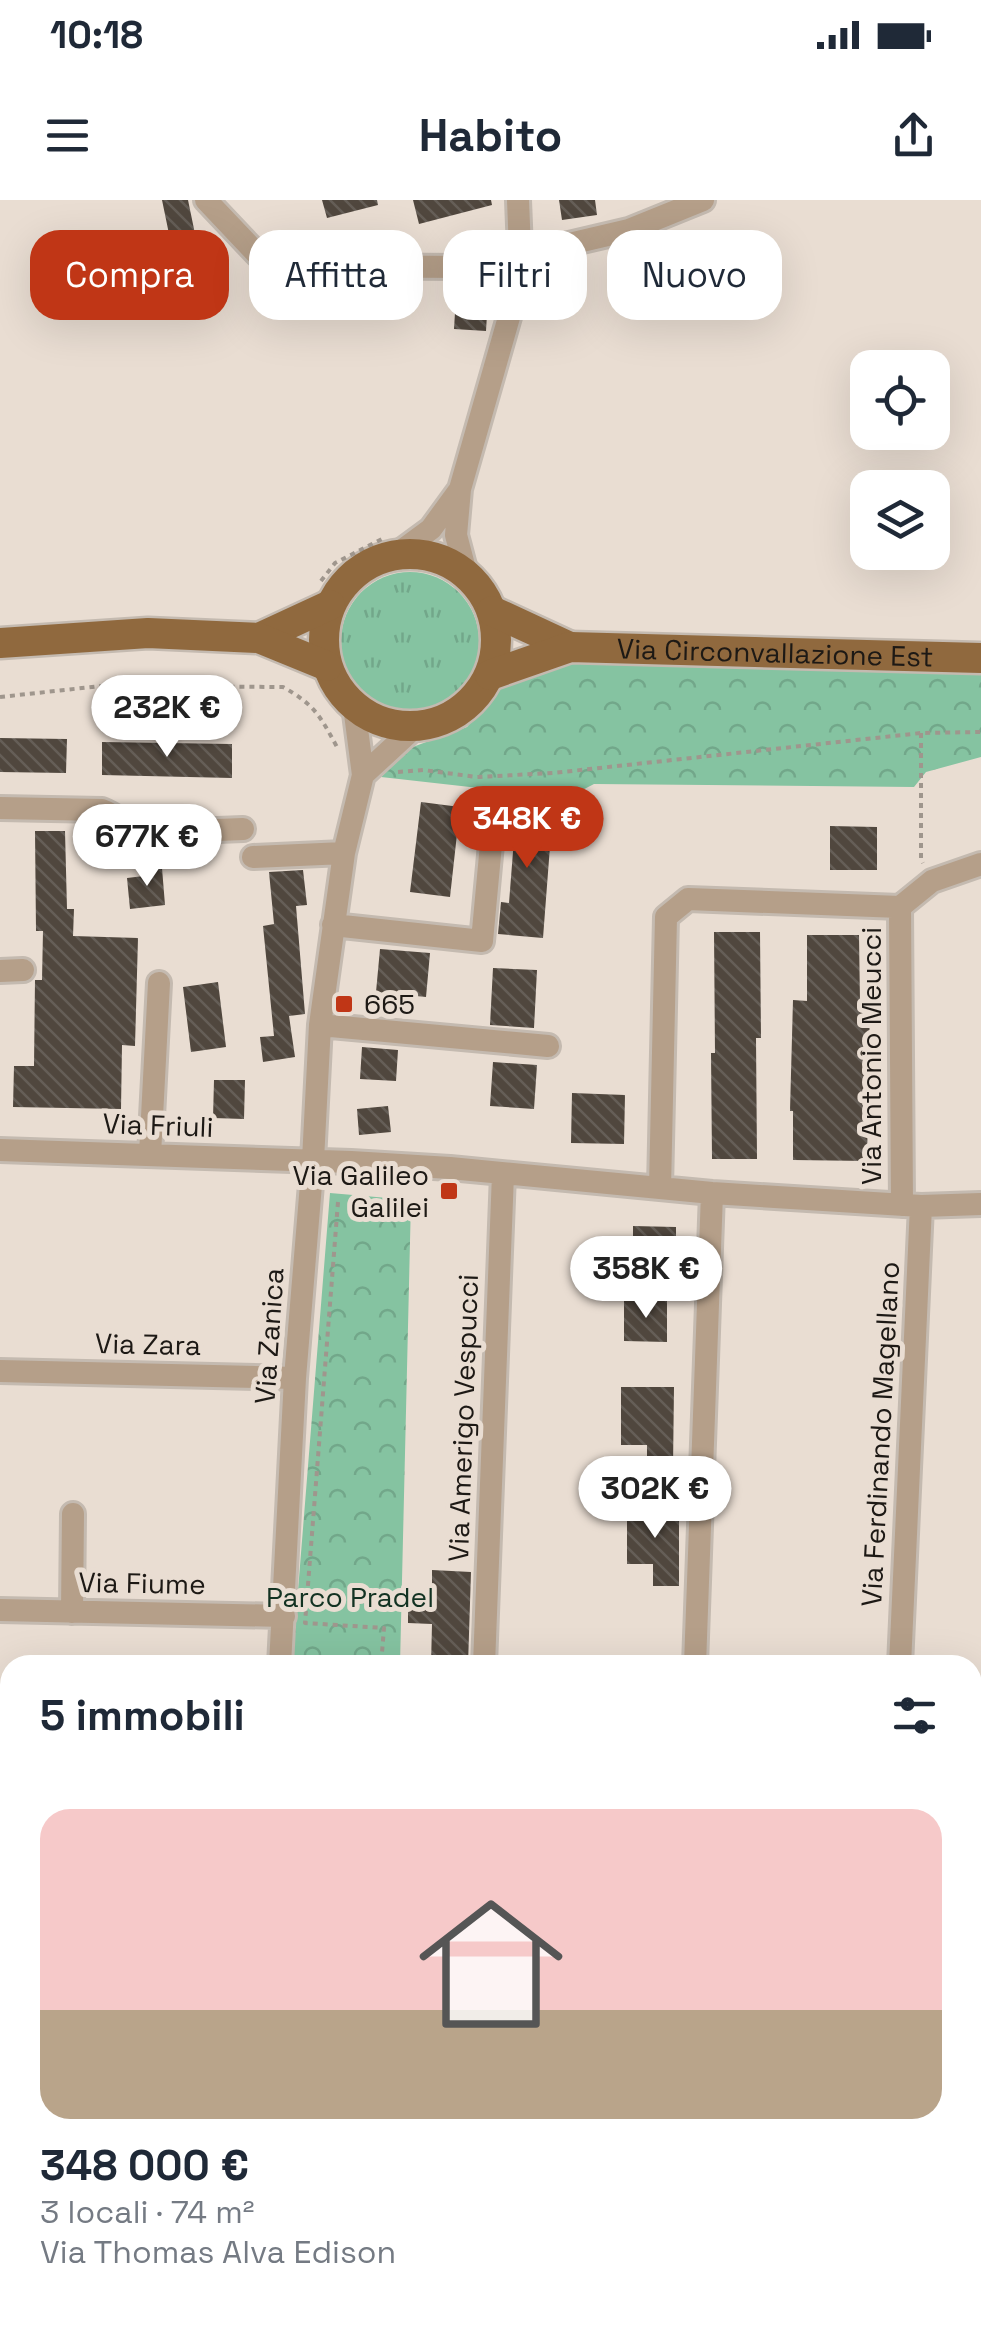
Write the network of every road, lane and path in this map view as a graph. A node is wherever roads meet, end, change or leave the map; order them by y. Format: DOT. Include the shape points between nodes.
graph roads {
  1 [pos="206,200"];
  2 [pos="518,200"];
  3 [pos="702,200"];
  4 [pos="519,230"];
  5 [pos="587,240"];
  6 [pos="443,267"];
  7 [pos="508,320"];
  8 [pos="460,490"];
  9 [pos="391,546"];
  10 [pos="466,574"];
  11 [pos="324,595"];
  12 [pos="492,611"];
  13 [pos="259,638"];
  14 [pos="0,643"];
  15 [pos="570,647"];
  16 [pos="981,658"];
  17 [pos="327,666"];
  18 [pos="490,675"];
  19 [pos="0,698"];
  20 [pos="354,706"];
  21 [pos="415,727"];
  22 [pos="981,732"];
  23 [pos="921,733"];
  24 [pos="363,775"];
  25 [pos="0,808"];
  26 [pos="493,823"];
  27 [pos="243,829"];
  28 [pos="344,853"];
  29 [pos="253,856"];
  30 [pos="981,864"];
  31 [pos="932,881"];
  32 [pos="900,908"];
  33 [pos="333,925"];
  34 [pos="158,982"];
  35 [pos="320,1026"];
  36 [pos="548,1046"];
  37 [pos="0,1150"];
  38 [pos="150,1155"];
  39 [pos="313,1160"];
  40 [pos="502,1174"];
  41 [pos="660,1188"];
  42 [pos="712,1192"];
  43 [pos="338,1202"];
  44 [pos="981,1204"];
  45 [pos="912,1206"];
  46 [pos="0,1371"];
  47 [pos="295,1378"];
  48 [pos="73,1514"];
  49 [pos="0,1610"];
  50 [pos="72,1612"];
  51 [pos="284,1616"];
  52 [pos="281,1655"];
  53 [pos="383,1655"];
  54 [pos="484,1655"];
  55 [pos="695,1655"];
  56 [pos="900,1655"];
  1 -- 6 [label="street" via="258,256 293,266"];
  2 -- 4 [label="street"];
  3 -- 5 [label="street"];
  7 -- 8 [label="street"];
  8 -- 9 [label="street" via="431,529"];
  8 -- 10 [label="street" via="456,535"];
  9 -- 10 [label="main road" via="434,556"];
  9 -- 11 [label="main road"];
  9 -- 11 [label="path" via="336,564"];
  10 -- 12 [label="main road"];
  11 -- 13 [label="main road"];
  11 -- 17 [label="main road"];
  12 -- 15 [label="main road, Via Circonvallazione Est"];
  12 -- 18 [label="main road" via="497,643"];
  13 -- 14 [label="main road" via="148,633"];
  13 -- 17 [label="main road"];
  15 -- 16 [label="main road, Via Circonvallazione Est"];
  15 -- 18 [label="main road, Via Circonvallazione Est"];
  17 -- 20 [label="main road"];
  18 -- 21 [label="main road" via="460,712"];
  19 -- 24 [label="path" via="101,686 283,687 308,701 347,764"];
  20 -- 21 [label="main road" via="382,723"];
  20 -- 24 [label="street, Via Zanica"];
  21 -- 24 [label="street"];
  22 -- 23 [label="path"];
  23 -- 24 [label="path" via="554,773"];
  23 -- 31 [label="path" via="921,860"];
  24 -- 28 [label="street, Via Zanica"];
  25 -- 27 [label="street" via="102,810 142,833"];
  26 -- 33 [label="street" via="482,941"];
  28 -- 29 [label="street"];
  28 -- 33 [label="street, Via Zanica"];
  30 -- 31 [label="street"];
  31 -- 32 [label="street"];
  32 -- 41 [label="street" via="688,899 666,917"];
  32 -- 45 [label="street, Via Antonio Meucci"];
  33 -- 35 [label="street, Via Zanica"];
  34 -- 38 [label="street"];
  35 -- 36 [label="street"];
  35 -- 39 [label="street, Via Zanica"];
  37 -- 38 [label="street, Via Friuli"];
  38 -- 39 [label="street, Via Friuli"];
  39 -- 40 [label="street"];
  39 -- 47 [label="street, Via Zanica"];
  40 -- 41 [label="street"];
  40 -- 54 [label="street, Via Amerigo Vespucci"];
  41 -- 42 [label="street"];
  42 -- 45 [label="street"];
  42 -- 55 [label="street"];
  43 -- 53 [label="path" via="305,1623 384,1628"];
  44 -- 45 [label="street"];
  45 -- 56 [label="street, Via Ferdinando Magellano"];
  46 -- 47 [label="street, Via Zara"];
  47 -- 51 [label="street, Via Zanica"];
  48 -- 50 [label="street"];
  49 -- 50 [label="street, Via Fiume"];
  50 -- 51 [label="street, Via Fiume"];
  51 -- 52 [label="street, Via Zanica"];
}
